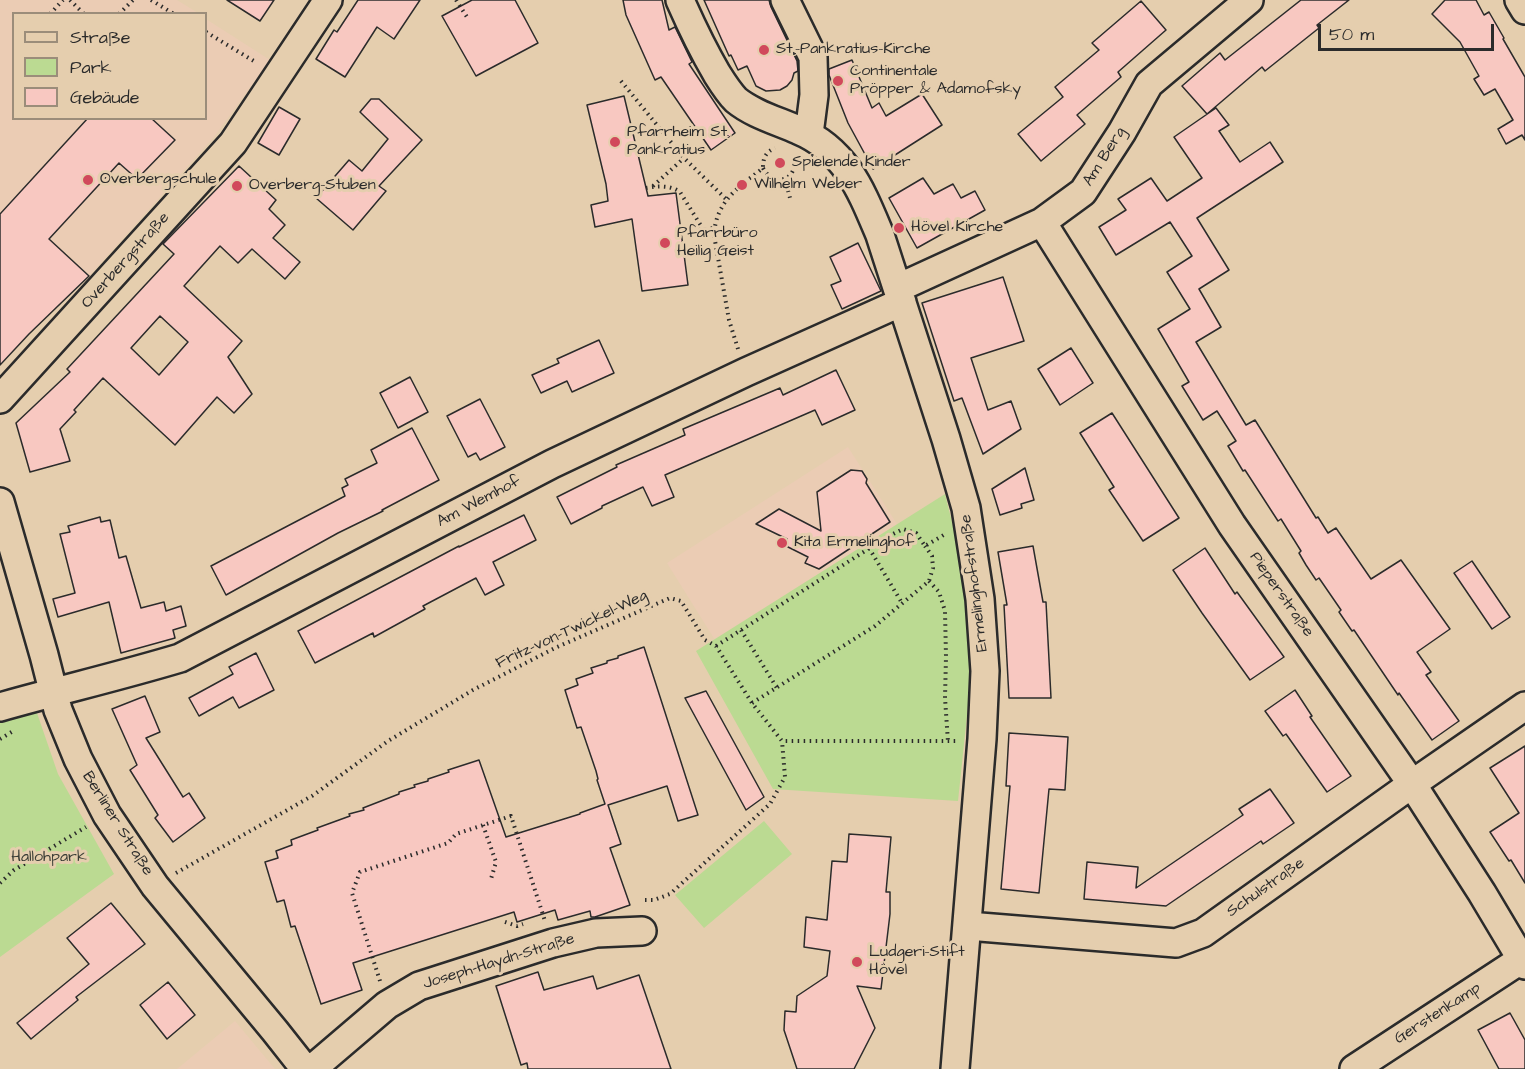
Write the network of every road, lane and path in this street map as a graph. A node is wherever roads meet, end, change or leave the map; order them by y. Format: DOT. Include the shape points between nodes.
graph roads {
  1 [pos="63,0"];
  2 [pos="70,0"];
  3 [pos="133,0"];
  4 [pos="151,0"];
  5 [pos="328,0"];
  6 [pos="456,0"];
  7 [pos="680,0"];
  8 [pos="785,0"];
  9 [pos="1249,0"];
  10 [pos="1519,0"];
  11 [pos="1525,10"];
  12 [pos="52,12"];
  13 [pos="82,12"];
  14 [pos="121,12"];
  15 [pos="171,12"];
  16 [pos="467,17"];
  17 [pos="207,33"];
  18 [pos="278,75"];
  19 [pos="621,81"];
  20 [pos="800,144"];
  21 [pos="781,148"];
  22 [pos="684,158"];
  23 [pos="763,168"];
  24 [pos="785,179"];
  25 [pos="652,187"];
  26 [pos="646,188"];
  27 [pos="790,198"];
  28 [pos="727,200"];
  29 [pos="1042,222"];
  30 [pos="715,228"];
  31 [pos="703,229"];
  32 [pos="681,232"];
  33 [pos="900,295"];
  34 [pos="746,372"];
  35 [pos="0,399"];
  36 [pos="0,502"];
  37 [pos="968,520"];
  38 [pos="925,546"];
  39 [pos="869,548"];
  40 [pos="929,581"];
  41 [pos="902,603"];
  42 [pos="741,630"];
  43 [pos="716,646"];
  44 [pos="777,688"];
  45 [pos="54,692"];
  46 [pos="752,704"];
  47 [pos="1525,706"];
  48 [pos="0,707"];
  49 [pos="982,739"];
  50 [pos="782,741"];
  51 [pos="948,742"];
  52 [pos="1412,784"];
  53 [pos="107,815"];
  54 [pos="483,825"];
  55 [pos="491,879"];
  56 [pos="0,884"];
  57 [pos="155,886"];
  58 [pos="645,900"];
  59 [pos="505,922"];
  60 [pos="517,926"];
  61 [pos="968,926"];
  62 [pos="642,931"];
  63 [pos="553,943"];
  64 [pos="1523,962"];
  65 [pos="387,1005"];
  66 [pos="305,1069"];
  67 [pos="312,1069"];
  68 [pos="954,1069"];
  69 [pos="1354,1069"];
  1 -- 12 [label="path"];
  2 -- 13 [label="path"];
  3 -- 14 [label="path"];
  4 -- 15 [label="path"];
  5 -- 18 [label="street, Overbergstraße"];
  6 -- 16 [label="path"];
  7 -- 20 [label="street, Ermelinghofstraße" via="704,52 736,100 768,117"];
  8 -- 20 [label="street" via="813,57 814,95"];
  9 -- 29 [label="street, Am Berg" via="1149,84 1083,192"];
  10 -- 11 [label="street"];
  17 -- 18 [label="path"];
  18 -- 35 [label="street, Overbergstraße" via="233,144"];
  19 -- 22 [label="path"];
  20 -- 24 [label="path" via="795,165"];
  20 -- 33 [label="street, Ermelinghofstraße" via="830,150 847,166 867,203"];
  21 -- 23 [label="path" via="765,155"];
  22 -- 25 [label="path"];
  22 -- 28 [label="path"];
  23 -- 24 [label="path" via="771,178"];
  23 -- 28 [label="path"];
  24 -- 27 [label="path"];
  25 -- 26 [label="path"];
  25 -- 31 [label="path" via="666,186 680,192"];
  28 -- 30 [label="path"];
  29 -- 33 [label="street, Am Berg"];
  29 -- 52 [label="street, Pieperstraße" via="1232,525"];
  30 -- 31 [label="path"];
  30 -- 34 [label="path" via="729,320"];
  31 -- 32 [label="path"];
  33 -- 34 [label="street, Am Wemhof"];
  33 -- 37 [label="street, Ermelinghofstraße"];
  34 -- 45 [label="street, Am Wemhof" via="552,464 180,658"];
  36 -- 45 [label="street, Berliner Straße"];
  37 -- 38 [label="path"];
  37 -- 49 [label="street, Ermelinghofstraße" via="980,599 985,671"];
  38 -- 39 [label="path" via="916,533 903,529"];
  38 -- 40 [label="path" via="932,556"];
  39 -- 41 [label="path"];
  39 -- 42 [label="path"];
  40 -- 41 [label="path"];
  40 -- 51 [label="path" via="939,592 945,611"];
  41 -- 44 [label="path" via="875,626"];
  42 -- 43 [label="path"];
  42 -- 44 [label="path"];
  43 -- 46 [label="path, Fritz-von-Twickel-Weg"];
  43 -- 57 [label="path, Fritz-von-Twickel-Weg" via="705,640 681,601 670,598 557,647 473,690 388,741 312,796"];
  44 -- 46 [label="path"];
  45 -- 48 [label="street, Am Wemhof"];
  45 -- 53 [label="street, Berliner Straße" via="78,759"];
  46 -- 50 [label="path, Fritz-von-Twickel-Weg"];
  47 -- 52 [label="street, Schulstraße"];
  49 -- 51 [label="path"];
  49 -- 61 [label="street, Ermelinghofstraße"];
  50 -- 51 [label="path"];
  50 -- 58 [label="path" via="785,777 770,804 670,894"];
  52 -- 61 [label="street, Schulstraße" via="1203,933 1176,943"];
  52 -- 64 [label="street, Pieperstraße"];
  53 -- 56 [label="path" via="14,870"];
  53 -- 57 [label="street, Berliner Straße"];
  54 -- 55 [label="path" via="496,862"];
  54 -- 63 [label="path" via="511,816"];
  54 -- 65 [label="path" via="456,834 448,843 360,872 352,893"];
  57 -- 66 [label="street, Berliner Straße"];
  59 -- 60 [label="path"];
  61 -- 68 [label="street, Ermelinghofstraße"];
  62 -- 63 [label="street, Joseph-Haydn-Straße" via="596,933"];
  63 -- 65 [label="street, Joseph-Haydn-Straße" via="419,986"];
  64 -- 69 [label="street, Gerstenkamp"];
  65 -- 67 [label="street, Joseph-Haydn-Straße"];
}
